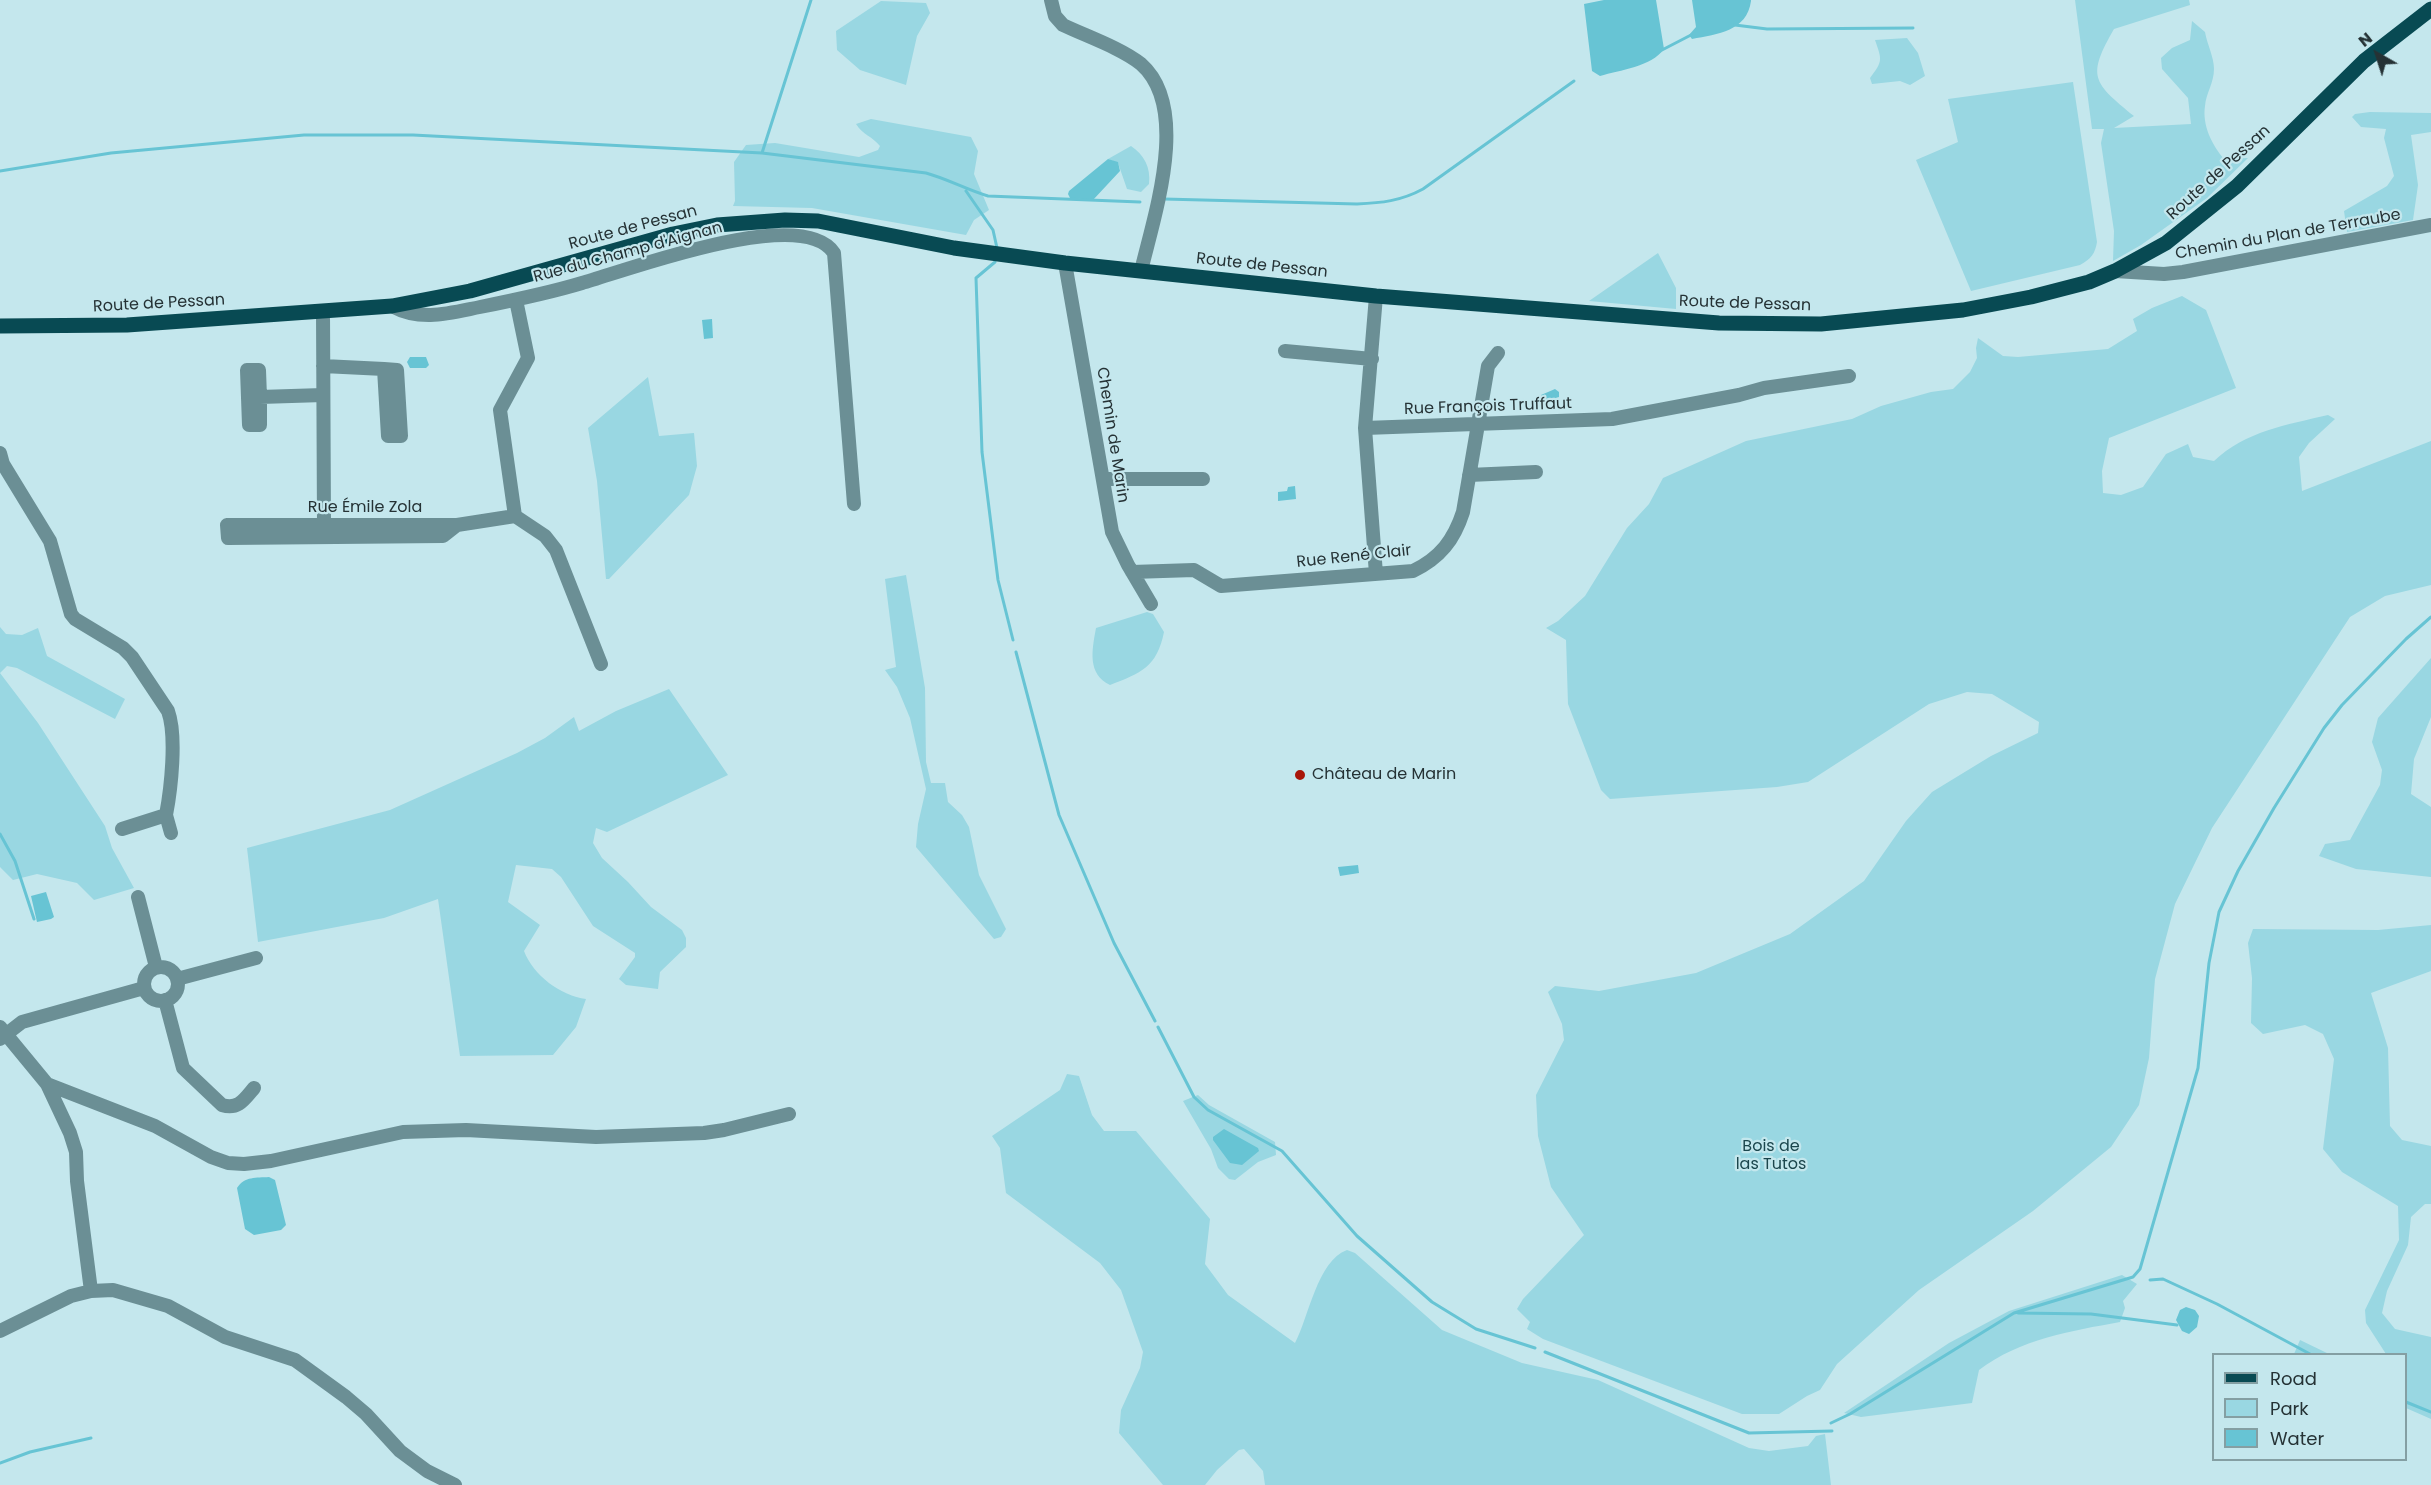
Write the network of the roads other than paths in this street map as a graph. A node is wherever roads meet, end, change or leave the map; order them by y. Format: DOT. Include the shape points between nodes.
graph roads {
  1 [pos="1051,0"];
  2 [pos="2431,9"];
  3 [pos="2431,225"];
  4 [pos="575,263"];
  5 [pos="1065,263"];
  6 [pos="1141,271"];
  7 [pos="2115,271"];
  8 [pos="581,284"];
  9 [pos="1376,296"];
  10 [pos="516,300"];
  11 [pos="392,306"];
  12 [pos="323,312"];
  13 [pos="0,326"];
  14 [pos="1285,351"];
  15 [pos="1498,353"];
  16 [pos="1372,359"];
  17 [pos="323,366"];
  18 [pos="384,369"];
  19 [pos="1849,376"];
  20 [pos="324,395"];
  21 [pos="254,398"];
  22 [pos="1478,425"];
  23 [pos="1365,428"];
  24 [pos="1,462"];
  25 [pos="1536,472"];
  26 [pos="1469,475"];
  27 [pos="1103,479"];
  28 [pos="1203,479"];
  29 [pos="854,504"];
  30 [pos="515,516"];
  31 [pos="324,525"];
  32 [pos="457,525"];
  33 [pos="1132,572"];
  34 [pos="1376,574"];
  35 [pos="1151,604"];
  36 [pos="601,664"];
  37 [pos="166,814"];
  38 [pos="122,829"];
  39 [pos="171,833"];
  40 [pos="138,897"];
  41 [pos="256,958"];
  42 [pos="156,967"];
  43 [pos="177,979"];
  44 [pos="144,988"];
  45 [pos="165,1000"];
  46 [pos="2,1034"];
  47 [pos="47,1084"];
  48 [pos="254,1088"];
  49 [pos="789,1114"];
  50 [pos="91,1291"];
  51 [pos="0,1331"];
  52 [pos="455,1485"];
  1 -- 6 [label="street" via="1055,16 1063,25 1141,64 1159,90 1167,134 1159,195"];
  2 -- 7 [label="main road, Route de Pessan" via="2364,61 2213,207 2166,243"];
  3 -- 7 [label="street, Chemin du Plan de Terraube" via="2183,272"];
  4 -- 5 [label="main road, Route de Pessan" via="673,234 717,225 785,220 819,221 954,248"];
  4 -- 8 [label="street"];
  4 -- 11 [label="main road, Route de Pessan" via="470,291"];
  5 -- 6 [label="main road, Route de Pessan"];
  5 -- 27 [label="street, Chemin de Marin"];
  6 -- 9 [label="main road, Route de Pessan"];
  7 -- 9 [label="main road, Route de Pessan" via="2059,290 1963,310 1821,324 1719,323"];
  8 -- 10 [label="street, Rue du Champ d'Aignan"];
  8 -- 29 [label="street, Rue du Champ d'Aignan" via="682,252 758,237 789,235 830,246 834,253"];
  9 -- 16 [label="street"];
  10 -- 11 [label="street, Rue du Champ d'Aignan" via="429,317 404,313"];
  10 -- 30 [label="street" via="528,358 500,410"];
  11 -- 12 [label="main road, Route de Pessan"];
  12 -- 13 [label="main road, Route de Pessan" via="127,326"];
  12 -- 17 [label="street"];
  14 -- 16 [label="street"];
  15 -- 22 [label="street, Rue René Clair" via="1488,366"];
  16 -- 23 [label="street"];
  17 -- 18 [label="street"];
  17 -- 20 [label="street"];
  19 -- 22 [label="street, Rue François Truffaut" via="1764,388 1612,419"];
  20 -- 21 [label="street"];
  20 -- 31 [label="street"];
  22 -- 23 [label="street, Rue François Truffaut"];
  22 -- 26 [label="street, Rue René Clair"];
  23 -- 34 [label="street"];
  24 -- 37 [label="street" via="50,541 71,614 123,648 168,711 171,763"];
  25 -- 26 [label="street"];
  26 -- 34 [label="street, Rue René Clair" via="1458,528 1438,555 1413,571"];
  27 -- 28 [label="street"];
  27 -- 33 [label="street, Chemin de Marin" via="1112,532"];
  30 -- 32 [label="street, Rue Émile Zola"];
  30 -- 36 [label="street" via="544,536 556,550"];
  31 -- 32 [label="street, Rue Émile Zola"];
  31 -- 32 [label="street, Rue Émile Zola" via="228,525 228,538 443,536"];
  33 -- 34 [label="street, Rue René Clair" via="1194,570 1221,586"];
  33 -- 35 [label="street, Chemin de Marin"];
  37 -- 38 [label="street"];
  37 -- 39 [label="street"];
  40 -- 42 [label="street"];
  41 -- 43 [label="street"];
  42 -- 43 [label="street" via="169,969"];
  42 -- 44 [label="street" via="146,975"];
  43 -- 45 [label="street" via="176,993"];
  44 -- 45 [label="street" via="152,999"];
  44 -- 46 [label="street" via="22,1022"];
  45 -- 48 [label="street" via="183,1068 222,1105 229,1107 236,1107"];
  46 -- 47 [label="street"];
  47 -- 49 [label="street" via="155,1126 228,1163 244,1164 403,1132 466,1130 596,1137 705,1133"];
  47 -- 50 [label="street" via="76,1152"];
  50 -- 51 [label="street" via="70,1296"];
  50 -- 52 [label="street" via="120,1292 168,1306 225,1337 295,1360 366,1414 400,1451"];
}
